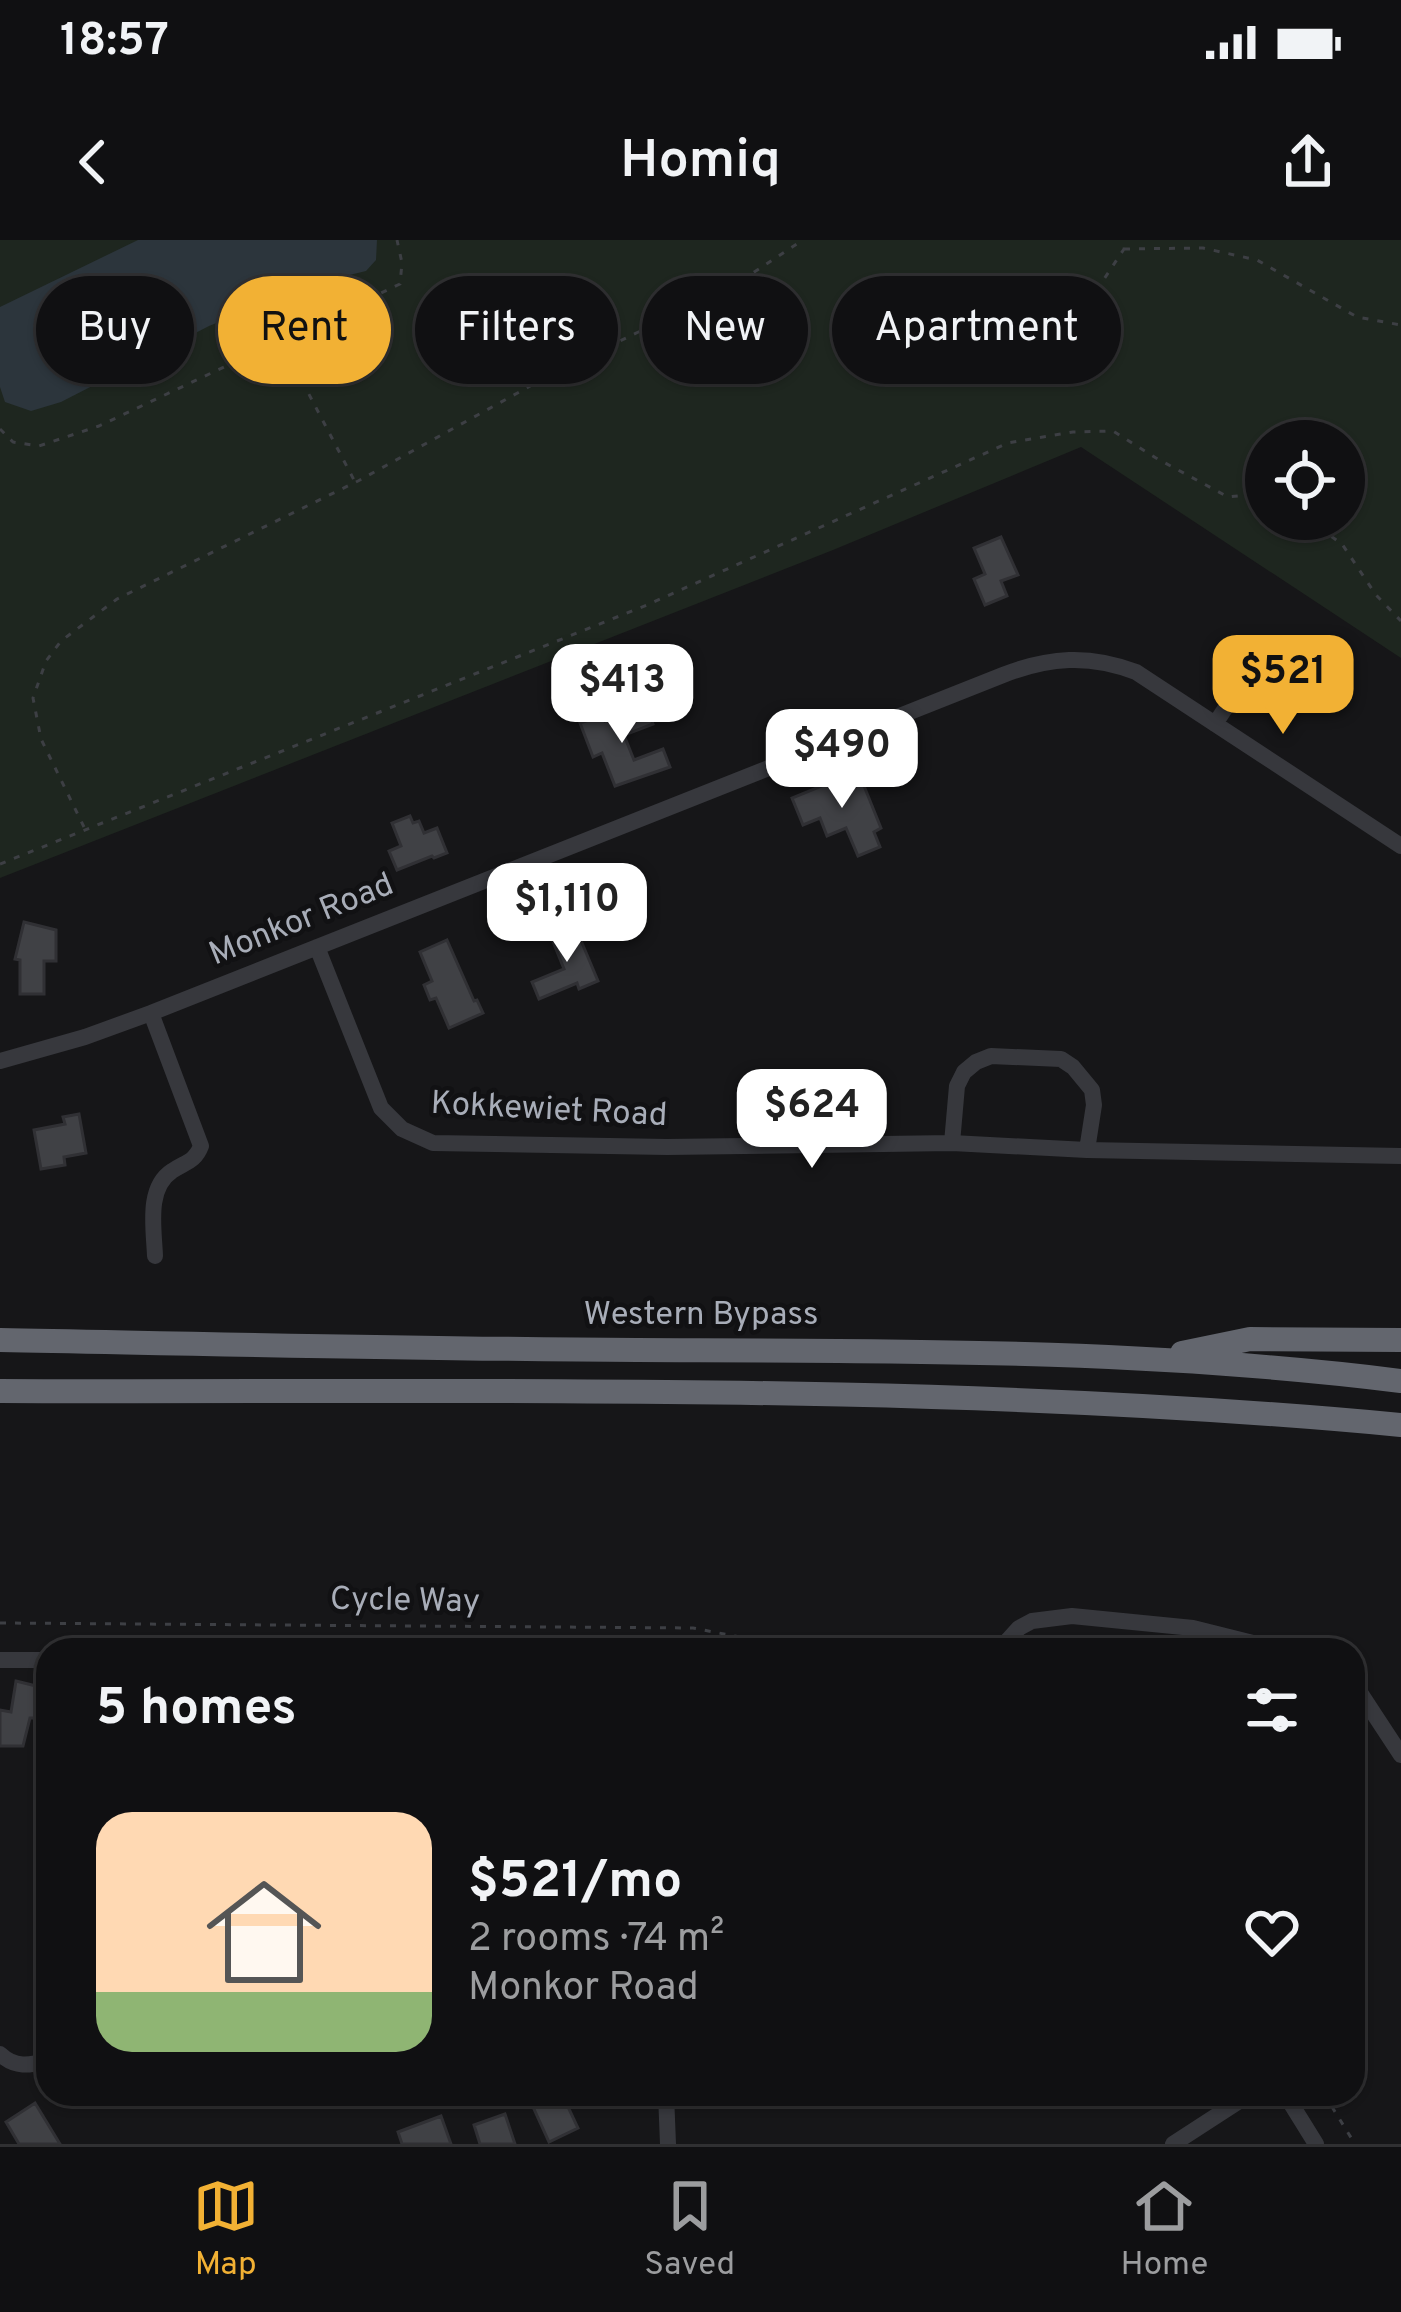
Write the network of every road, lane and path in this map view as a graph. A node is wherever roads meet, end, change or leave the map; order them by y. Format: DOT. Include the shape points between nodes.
graph roads {
  1 [pos="397,240"];
  2 [pos="802,240"];
  3 [pos="1126,240"];
  4 [pos="1124,249"];
  5 [pos="1105,276"];
  6 [pos="391,288"];
  7 [pos="1401,325"];
  8 [pos="218,370"];
  9 [pos="304,384"];
  10 [pos="0,429"];
  11 [pos="355,482"];
  12 [pos="1245,495"];
  13 [pos="1336,540"];
  14 [pos="1401,621"];
  15 [pos="1282,658"];
  16 [pos="1215,724"];
  17 [pos="85,830"];
  18 [pos="1401,846"];
  19 [pos="0,864"];
  20 [pos="317,947"];
  21 [pos="151,1012"];
  22 [pos="0,1060"];
  23 [pos="952,1143"];
  24 [pos="1087,1150"];
  25 [pos="1401,1156"];
  26 [pos="154,1256"];
  27 [pos="0,1340"];
  28 [pos="1401,1340"];
  29 [pos="1162,1358"];
  30 [pos="1401,1381"];
  31 [pos="0,1391"];
  32 [pos="1401,1426"];
  33 [pos="0,1623"];
  34 [pos="745,1638"];
  35 [pos="1010,1638"];
  36 [pos="1232,1638"];
  37 [pos="0,1660"];
  38 [pos="36,1660"];
  39 [pos="1365,1700"];
  40 [pos="1401,1755"];
  41 [pos="0,2054"];
  42 [pos="36,2061"];
  43 [pos="666,2106"];
  44 [pos="1232,2106"];
  45 [pos="1292,2106"];
  46 [pos="1331,2106"];
  47 [pos="668,2144"];
  48 [pos="1173,2144"];
  49 [pos="1316,2144"];
  50 [pos="1355,2144"];
  1 -- 6 [label="path" via="400,284"];
  2 -- 11 [label="path" via="733,286"];
  3 -- 4 [label="path"];
  4 -- 5 [label="path"];
  4 -- 7 [label="path" via="1203,248 1258,260 1357,317"];
  8 -- 10 [label="path" via="39,446 14,442"];
  9 -- 11 [label="path"];
  11 -- 17 [label="path" via="117,599 61,641 34,698 40,739"];
  12 -- 17 [label="path" via="1228,497 1114,431 1008,442 647,605"];
  13 -- 14 [label="path"];
  15 -- 16 [label="street"];
  16 -- 18 [label="street, Monkor Road"];
  16 -- 20 [label="street, Monkor Road" via="1112,663 1030,664"];
  17 -- 19 [label="path"];
  20 -- 21 [label="street, Monkor Road"];
  20 -- 23 [label="street, Kokkewiet Road" via="382,1108 433,1143"];
  21 -- 22 [label="street, Monkor Road"];
  21 -- 26 [label="street" via="201,1146 157,1189"];
  23 -- 24 [label="street, Kokkewiet Road"];
  23 -- 24 [label="street" via="957,1086 976,1062 1061,1059 1091,1090"];
  24 -- 25 [label="street, Kokkewiet Road"];
  27 -- 29 [label="highway, Western Bypass"];
  28 -- 29 [label="highway" via="1250,1339"];
  29 -- 30 [label="highway, Western Bypass"];
  31 -- 32 [label="highway" via="926,1395"];
  33 -- 34 [label="path, Cycle Way" via="694,1628"];
  35 -- 36 [label="street" via="1032,1621 1072,1616"];
  37 -- 38 [label="street"];
  39 -- 40 [label="street"];
  41 -- 42 [label="street" via="11,2063"];
  43 -- 47 [label="street"];
  44 -- 48 [label="street"];
  45 -- 49 [label="street"];
  46 -- 50 [label="path"];
}
